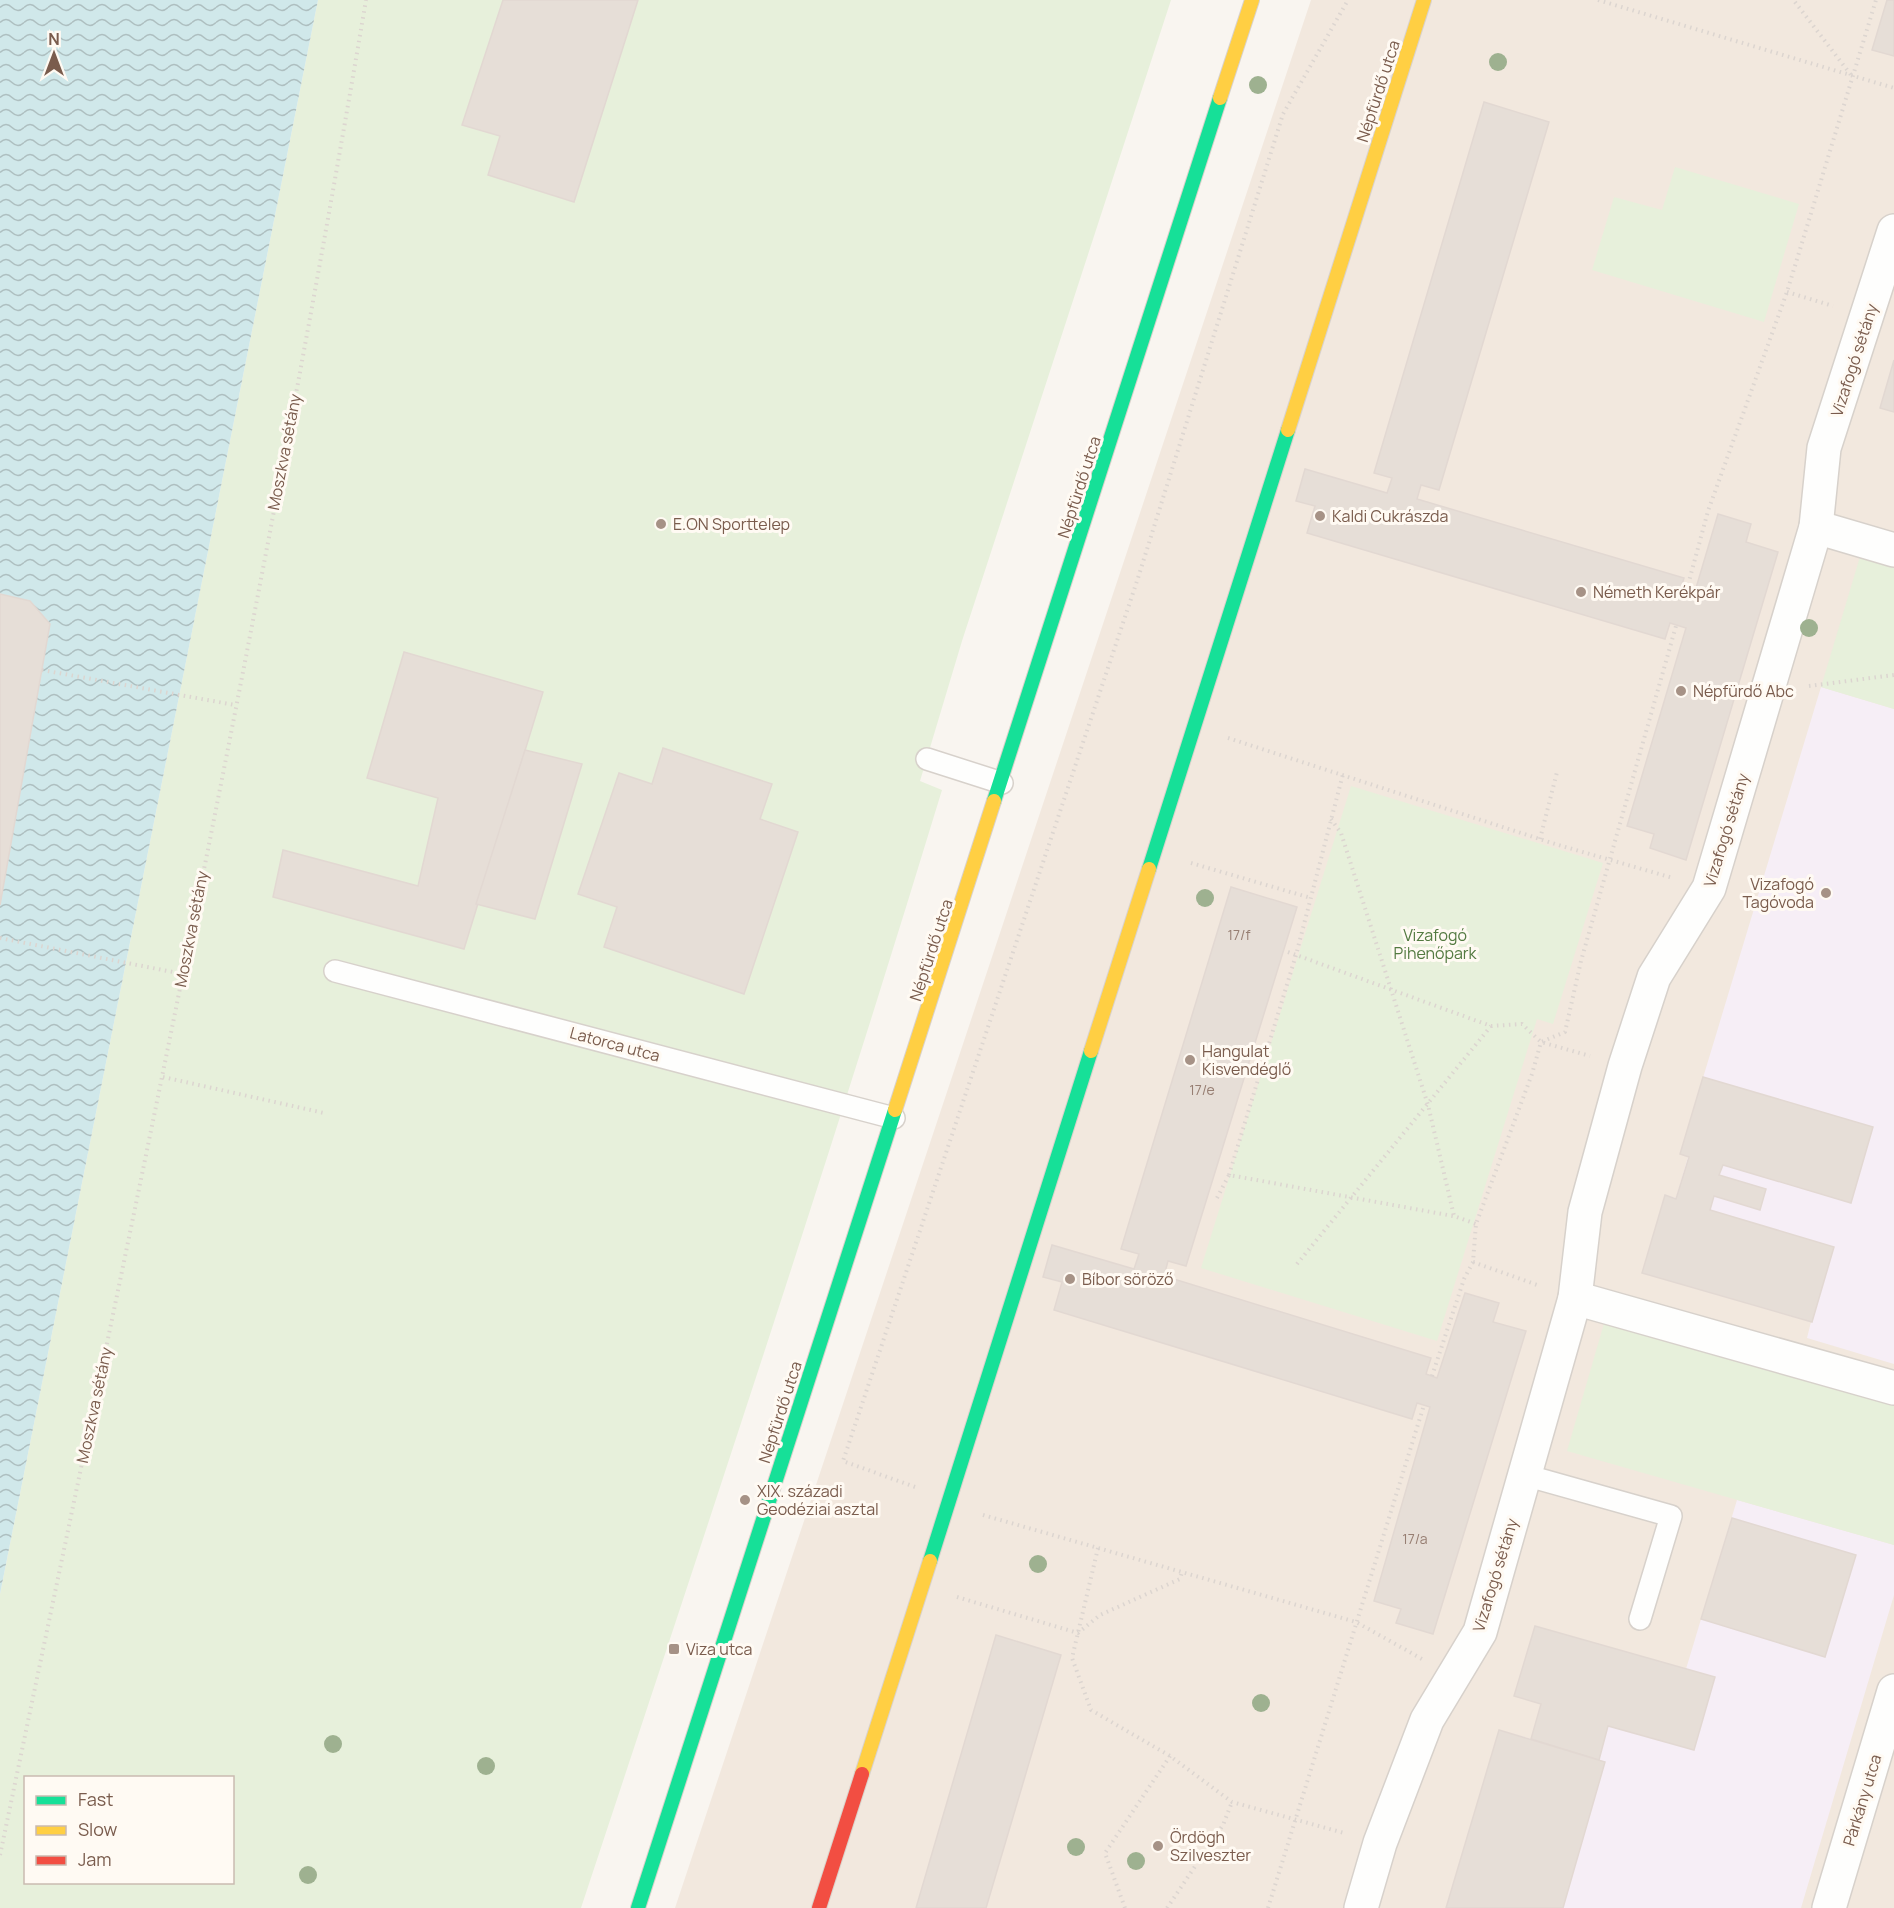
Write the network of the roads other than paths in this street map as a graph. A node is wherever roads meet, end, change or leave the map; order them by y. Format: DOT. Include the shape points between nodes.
graph roads {
  1 [pos="1252,0"];
  2 [pos="1424,0"];
  3 [pos="1894,231"];
  4 [pos="1816,527"];
  5 [pos="1894,549"];
  6 [pos="927,759"];
  7 [pos="1002,783"];
  8 [pos="335,971"];
  9 [pos="894,1118"];
  10 [pos="1575,1298"];
  11 [pos="1894,1388"];
  12 [pos="1525,1475"];
  13 [pos="1640,1619"];
  14 [pos="1894,1691"];
  15 [pos="638,1908"];
  16 [pos="819,1908"];
  17 [pos="1361,1908"];
  18 [pos="1829,1908"];
  1 -- 7 [label="street, Népfürdő utca"];
  2 -- 16 [label="street, Népfürdő utca"];
  3 -- 4 [label="street, Vizafogó sétány" via="1824,448"];
  4 -- 5 [label="street"];
  4 -- 10 [label="street, Vizafogó sétány" via="1709,888 1654,977 1625,1066 1585,1212"];
  6 -- 7 [label="lane"];
  7 -- 9 [label="street, Népfürdő utca"];
  8 -- 9 [label="lane, Latorca utca"];
  9 -- 15 [label="street, Népfürdő utca"];
  10 -- 11 [label="street"];
  10 -- 12 [label="street, Vizafogó sétány"];
  12 -- 13 [label="lane" via="1671,1516"];
  12 -- 17 [label="street, Vizafogó sétány" via="1480,1632 1427,1720 1380,1843"];
  14 -- 18 [label="street, Párkány utca"];
}
